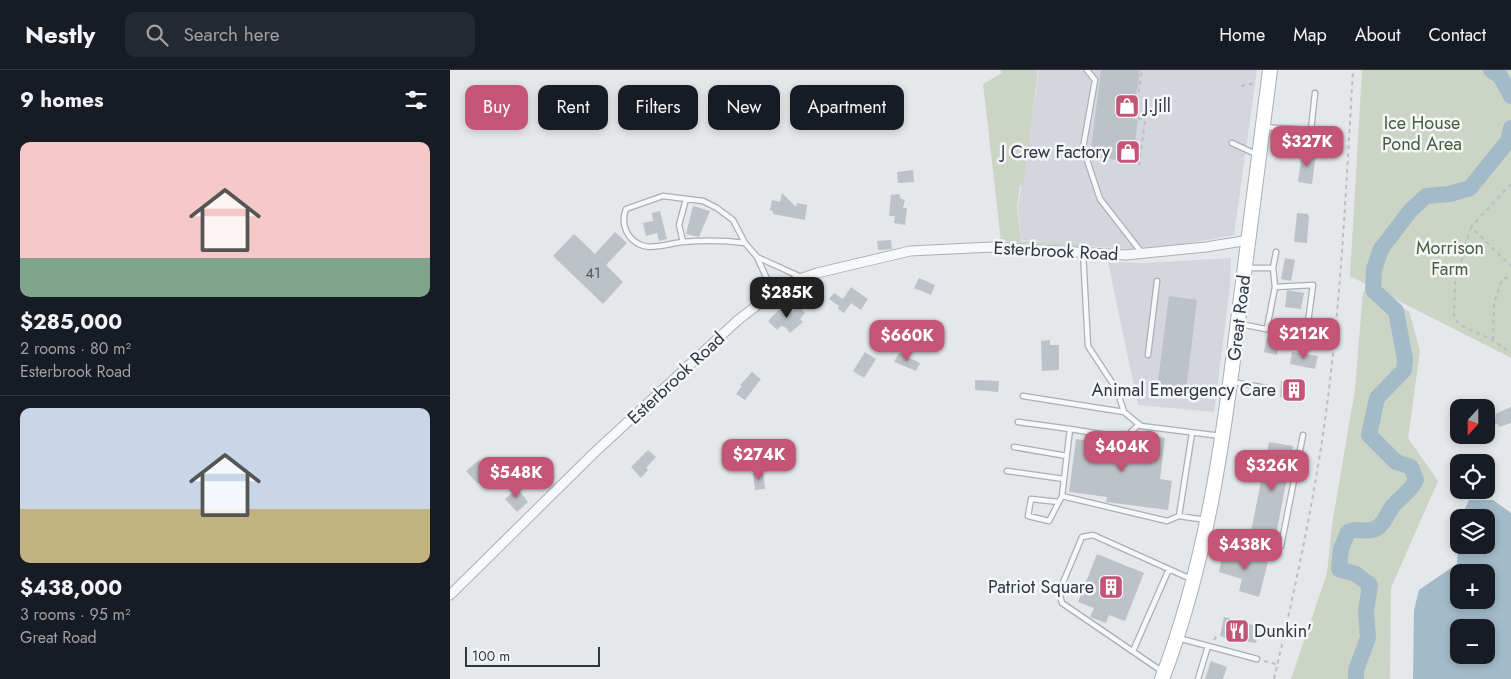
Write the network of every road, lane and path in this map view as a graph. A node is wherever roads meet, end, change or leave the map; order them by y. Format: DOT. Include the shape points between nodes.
graph roads {
  1 [pos="1087,70"];
  2 [pos="1142,70"];
  3 [pos="1270,70"];
  4 [pos="1353,70"];
  5 [pos="1259,83"];
  6 [pos="1240,86"];
  7 [pos="1315,93"];
  8 [pos="1263,127"];
  9 [pos="1232,143"];
  10 [pos="1259,155"];
  11 [pos="1139,165"];
  12 [pos="1511,184"];
  13 [pos="686,199"];
  14 [pos="1470,227"];
  15 [pos="1249,240"];
  16 [pos="683,242"];
  17 [pos="745,243"];
  18 [pos="1083,252"];
  19 [pos="1276,252"];
  20 [pos="1142,254"];
  21 [pos="757,257"];
  22 [pos="1511,266"];
  23 [pos="1245,268"];
  24 [pos="1273,268"];
  25 [pos="1511,275"];
  26 [pos="803,278"];
  27 [pos="1157,281"];
  28 [pos="1275,287"];
  29 [pos="773,294"];
  30 [pos="1238,324"];
  31 [pos="1267,328"];
  32 [pos="1492,340"];
  33 [pos="1511,352"];
  34 [pos="1148,355"];
  35 [pos="1231,382"];
  36 [pos="1272,389"];
  37 [pos="1023,396"];
  38 [pos="1124,412"];
  39 [pos="1018,422"];
  40 [pos="1139,424"];
  41 [pos="1070,429"];
  42 [pos="1192,433"];
  43 [pos="1222,436"];
  44 [pos="1303,436"];
  45 [pos="1014,447"];
  46 [pos="1067,456"];
  47 [pos="1007,471"];
  48 [pos="1064,479"];
  49 [pos="1062,496"];
  50 [pos="1059,502"];
  51 [pos="1179,516"];
  52 [pos="1208,521"];
  53 [pos="1240,538"];
  54 [pos="1169,569"];
  55 [pos="1194,580"];
  56 [pos="450,595"];
  57 [pos="1176,638"];
  58 [pos="1208,646"];
  59 [pos="1132,651"];
  60 [pos="1257,659"];
  61 [pos="1277,664"];
  62 [pos="1163,676"];
  63 [pos="1198,679"];
  64 [pos="1274,679"];
  1 -- 20 [label="lane" via="1095,80 1083,148 1100,199"];
  2 -- 11 [label="path" via="1135,117 1145,121"];
  3 -- 8 [label="main road, Great Road"];
  4 -- 61 [label="path" via="1336,323 1325,420 1302,560"];
  5 -- 6 [label="path"];
  7 -- 8 [label="lane" via="1311,130"];
  8 -- 10 [label="main road, Great Road"];
  9 -- 10 [label="lane"];
  10 -- 15 [label="main road, Great Road"];
  12 -- 14 [label="path"];
  13 -- 16 [label="lane" via="679,225"];
  13 -- 16 [label="lane" via="663,196 626,209 622,219 633,240 645,246"];
  13 -- 17 [label="lane" via="717,208 733,220"];
  14 -- 22 [label="path"];
  14 -- 32 [label="path" via="1455,284 1454,317 1460,325"];
  15 -- 20 [label="street, Esterbrook Road"];
  15 -- 23 [label="main road, Great Road"];
  16 -- 17 [label="lane" via="720,239"];
  17 -- 21 [label="lane"];
  18 -- 20 [label="street, Esterbrook Road"];
  18 -- 26 [label="street, Esterbrook Road" via="992,247 910,251"];
  18 -- 38 [label="lane" via="1088,346 1117,390"];
  19 -- 24 [label="lane"];
  21 -- 26 [label="lane"];
  21 -- 29 [label="lane"];
  23 -- 24 [label="lane"];
  23 -- 30 [label="main road, Great Road"];
  24 -- 28 [label="lane"];
  25 -- 32 [label="path" via="1502,280 1494,303"];
  26 -- 29 [label="street, Esterbrook Road" via="785,284"];
  27 -- 34 [label="lane"];
  28 -- 31 [label="lane"];
  28 -- 31 [label="lane" via="1313,285 1306,337"];
  29 -- 56 [label="street, Esterbrook Road" via="738,320 594,453"];
  30 -- 31 [label="lane"];
  30 -- 35 [label="main road, Great Road"];
  32 -- 33 [label="path"];
  35 -- 36 [label="lane"];
  35 -- 43 [label="main road, Great Road"];
  37 -- 38 [label="lane"];
  38 -- 40 [label="lane"];
  39 -- 41 [label="lane"];
  40 -- 41 [label="lane" via="1126,438"];
  40 -- 42 [label="lane"];
  41 -- 46 [label="lane"];
  42 -- 43 [label="lane"];
  42 -- 51 [label="lane"];
  43 -- 52 [label="main road, Great Road"];
  44 -- 53 [label="lane" via="1281,546"];
  45 -- 46 [label="lane"];
  46 -- 48 [label="lane"];
  47 -- 48 [label="lane"];
  48 -- 49 [label="lane"];
  49 -- 50 [label="lane"];
  49 -- 51 [label="lane" via="1167,521"];
  50 -- 50 [label="lane" via="1049,521 1028,516 1031,499"];
  51 -- 52 [label="lane"];
  52 -- 55 [label="main road, Great Road"];
  54 -- 55 [label="lane"];
  54 -- 59 [label="lane"];
  54 -- 59 [label="lane" via="1093,535 1082,537 1059,592 1062,603"];
  55 -- 57 [label="main road, Great Road"];
  57 -- 58 [label="lane"];
  57 -- 62 [label="main road, Great Road"];
  58 -- 60 [label="lane"];
  58 -- 63 [label="lane"];
  59 -- 62 [label="lane"];
  60 -- 61 [label="path"];
  61 -- 64 [label="path"];
}
